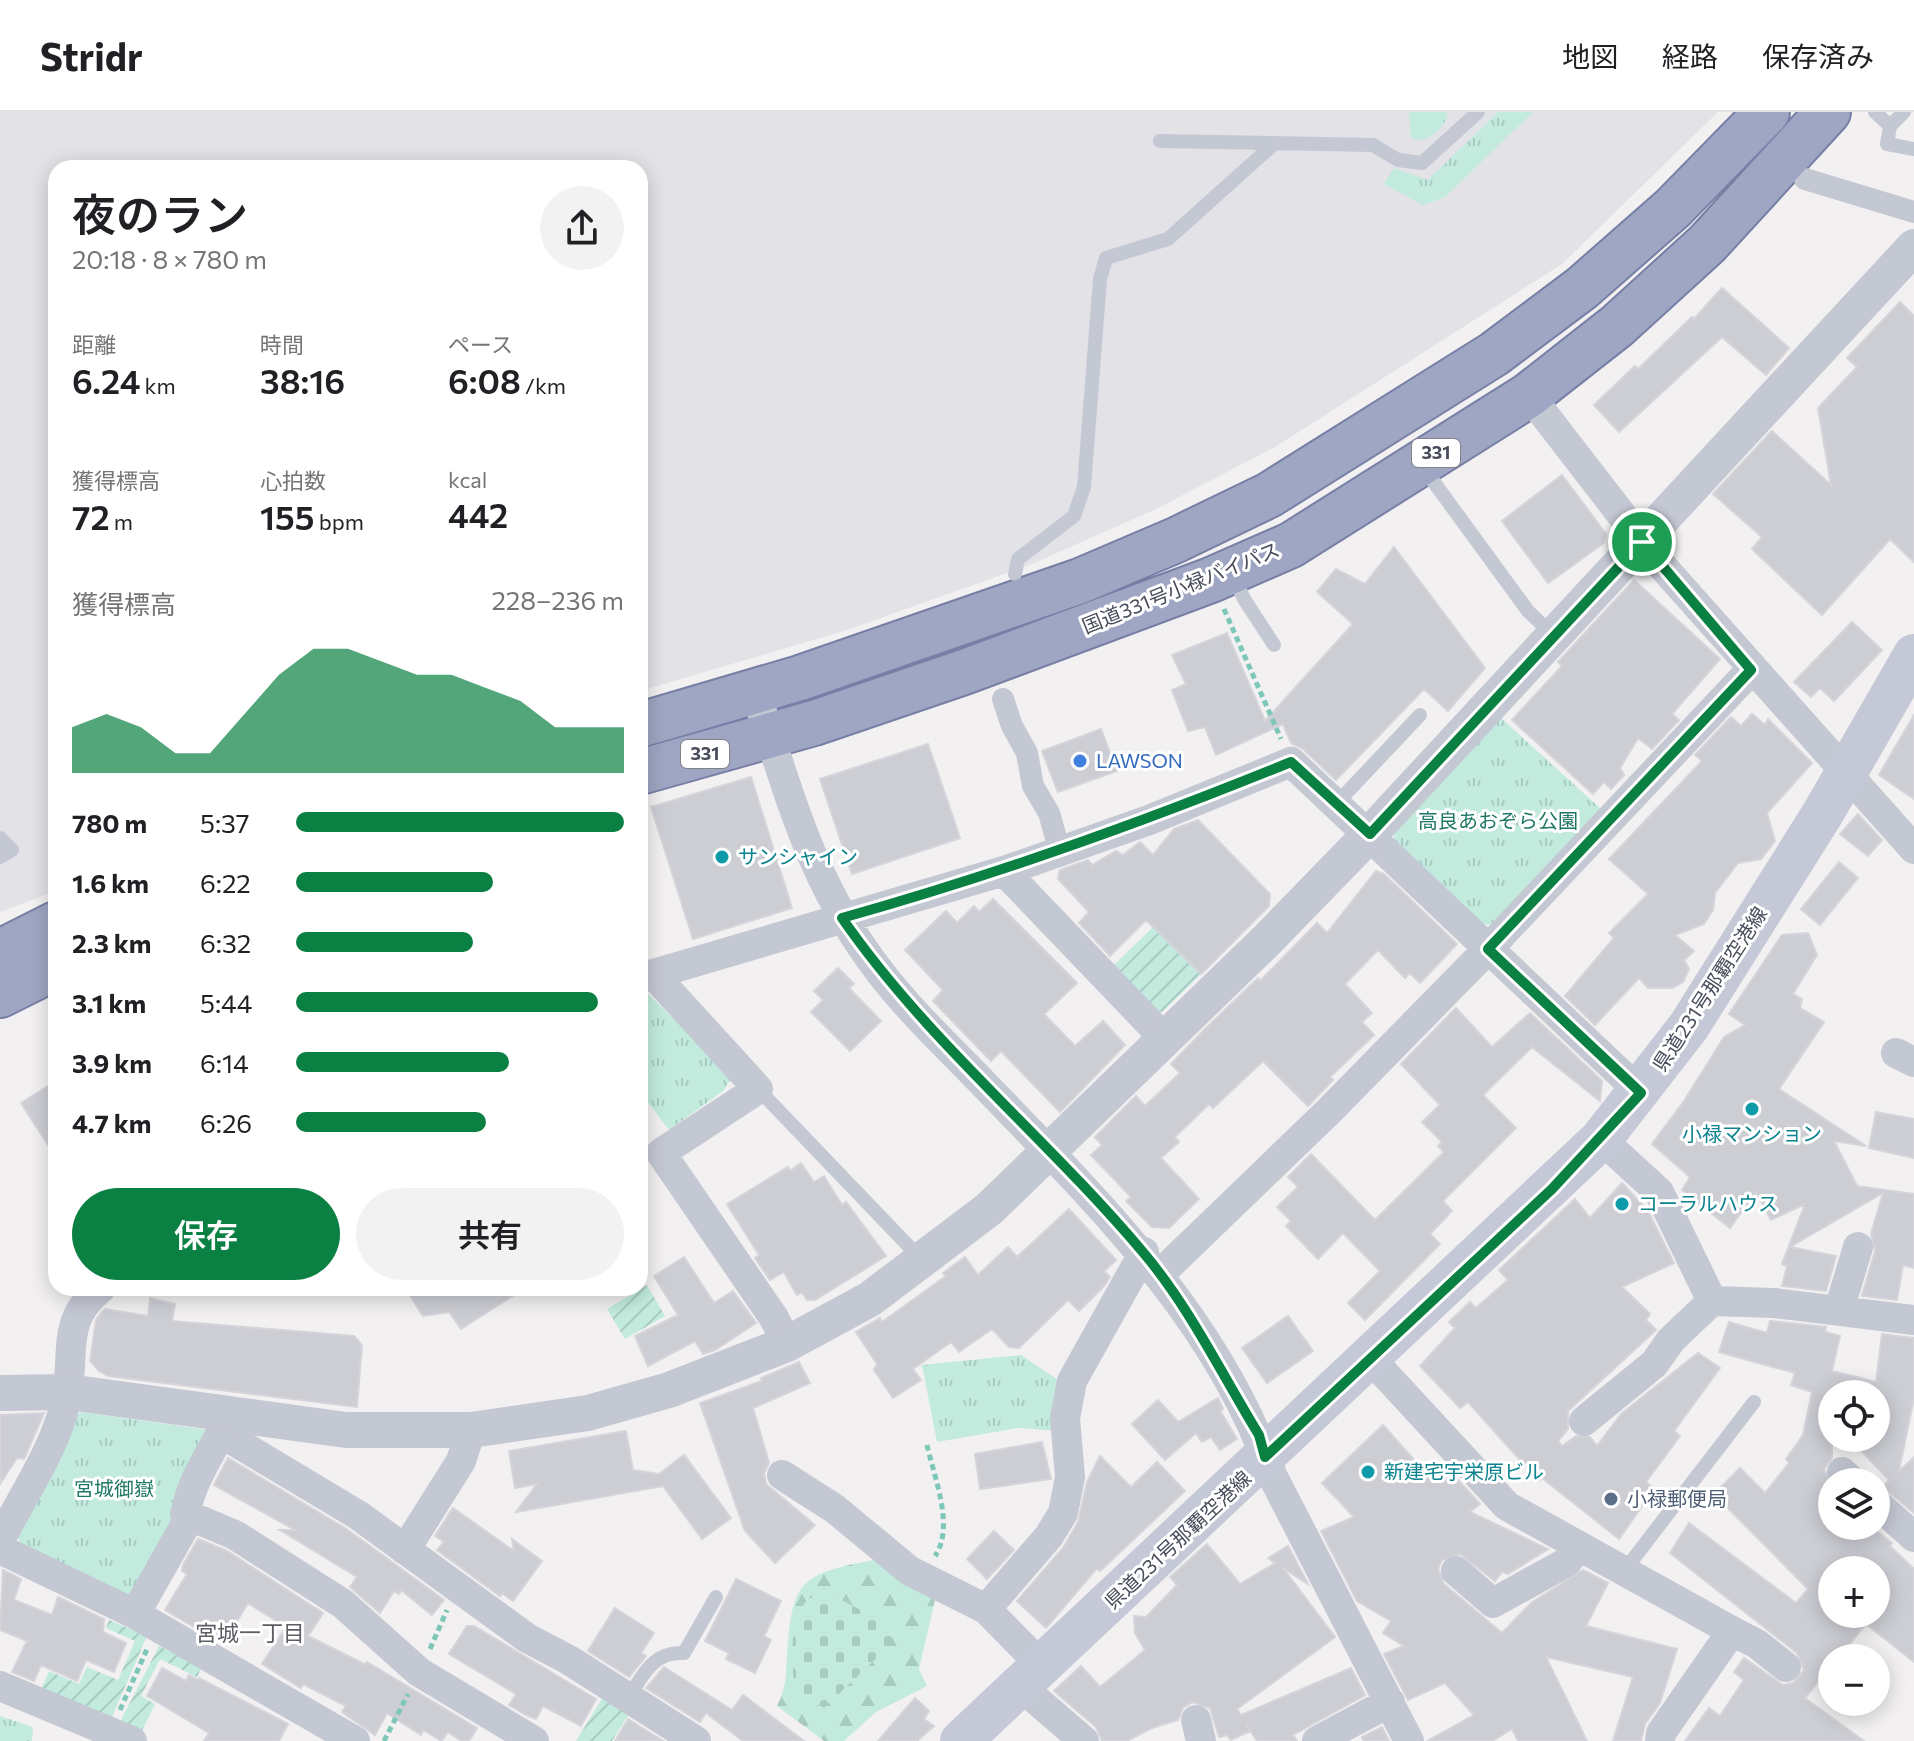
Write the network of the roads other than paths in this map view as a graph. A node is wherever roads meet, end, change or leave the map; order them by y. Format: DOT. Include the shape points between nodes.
graph roads {
  1 [pos="1478,112"];
  2 [pos="1767,112"];
  3 [pos="1828,112"];
  4 [pos="1875,112"];
  5 [pos="1904,112"];
  6 [pos="1890,126"];
  7 [pos="1160,141"];
  8 [pos="1275,143"];
  9 [pos="1914,149"];
  10 [pos="1805,179"];
  11 [pos="1914,212"];
  12 [pos="1914,247"];
  13 [pos="1529,395"];
  14 [pos="1420,464"];
  15 [pos="1642,542"];
  16 [pos="1015,574"];
  17 [pos="1221,576"];
  18 [pos="1554,635"];
  19 [pos="1274,645"];
  20 [pos="1913,659"];
  21 [pos="1751,670"];
  22 [pos="755,691"];
  23 [pos="1003,699"];
  24 [pos="1420,715"];
  25 [pos="648,723"];
  26 [pos="770,736"];
  27 [pos="648,770"];
  28 [pos="1847,772"];
  29 [pos="1337,803"];
  30 [pos="1370,834"];
  31 [pos="0,838"];
  32 [pos="1914,849"];
  33 [pos="1060,852"];
  34 [pos="0,857"];
  35 [pos="1004,871"];
  36 [pos="842,918"];
  37 [pos="48,928"];
  38 [pos="1488,949"];
  39 [pos="0,952"];
  40 [pos="48,971"];
  41 [pos="648,975"];
  42 [pos="648,978"];
  43 [pos="0,995"];
  44 [pos="1165,1039"];
  45 [pos="758,1089"];
  46 [pos="1641,1093"];
  47 [pos="1601,1139"];
  48 [pos="1049,1152"];
  49 [pos="1858,1247"];
  50 [pos="923,1261"];
  51 [pos="1152,1263"];
  52 [pos="91,1296"];
  53 [pos="1712,1301"];
  54 [pos="1839,1310"];
  55 [pos="1914,1320"];
  56 [pos="787,1344"];
  57 [pos="1371,1359"];
  58 [pos="68,1392"];
  59 [pos="0,1393"];
  60 [pos="1754,1402"];
  61 [pos="1584,1421"];
  62 [pos="471,1430"];
  63 [pos="1265,1457"];
  64 [pos="782,1475"];
  65 [pos="185,1514"];
  66 [pos="1890,1516"];
  67 [pos="1914,1537"];
  68 [pos="0,1540"];
  69 [pos="1577,1546"];
  70 [pos="0,1549"];
  71 [pos="405,1550"];
  72 [pos="1456,1571"];
  73 [pos="1624,1571"];
  74 [pos="716,1597"];
  75 [pos="986,1609"];
  76 [pos="146,1620"];
  77 [pos="1732,1631"];
  78 [pos="1786,1667"];
  79 [pos="1032,1677"];
  80 [pos="0,1686"];
  81 [pos="628,1698"];
  82 [pos="1390,1702"];
  83 [pos="106,1734"];
  84 [pos="355,1741"];
  85 [pos="534,1741"];
  86 [pos="696,1741"];
  87 [pos="961,1741"];
  88 [pos="1084,1741"];
  89 [pos="1317,1741"];
  90 [pos="1409,1741"];
  91 [pos="1660,1741"];
  1 -- 8 [label="lane" via="1422,163 1398,160 1373,145"];
  2 -- 22 [label="highway, 331" via="1673,208 1582,288 1494,354 1269,495 1080,581"];
  3 -- 13 [label="highway, 国道331号小禄バイパス / 331" via="1707,244 1617,326"];
  4 -- 6 [label="lane"];
  5 -- 6 [label="lane"];
  6 -- 9 [label="lane" via="1887,144"];
  7 -- 8 [label="lane"];
  8 -- 16 [label="lane" via="1168,239 1106,258 1084,487 1074,516 1018,559"];
  10 -- 11 [label="street"];
  12 -- 15 [label="street"];
  13 -- 14 [label="highway, 国道331号小禄バイパス / 331"];
  13 -- 15 [label="street"];
  14 -- 17 [label="highway, 国道331号小禄バイパス / 331" via="1291,545"];
  14 -- 18 [label="lane" via="1528,611"];
  15 -- 18 [label="street"];
  15 -- 21 [label="street"];
  17 -- 19 [label="lane" via="1244,599"];
  17 -- 26 [label="highway, 国道331号小禄バイパス / 331" via="964,672"];
  18 -- 30 [label="street"];
  20 -- 28 [label="main road, 県道231号那覇空港線"];
  21 -- 28 [label="street"];
  21 -- 38 [label="street"];
  22 -- 25 [label="highway, 331"];
  22 -- 26 [label="street"];
  23 -- 33 [label="street"];
  24 -- 29 [label="lane"];
  26 -- 27 [label="highway, 国道331号小禄バイパス / 331"];
  26 -- 36 [label="street" via="806,848"];
  28 -- 32 [label="street"];
  28 -- 46 [label="main road, 県道231号那覇空港線" via="1689,1026"];
  29 -- 30 [label="street"];
  29 -- 33 [label="street" via="1291,762"];
  30 -- 38 [label="street"];
  30 -- 44 [label="street"];
  31 -- 34 [label="lane" via="12,850"];
  33 -- 35 [label="street"];
  35 -- 36 [label="street"];
  35 -- 44 [label="street"];
  36 -- 41 [label="street"];
  36 -- 48 [label="street" via="909,1007"];
  37 -- 39 [label="highway"];
  38 -- 46 [label="street"];
  38 -- 51 [label="street" via="1329,1111"];
  40 -- 43 [label="highway"];
  42 -- 45 [label="street"];
  44 -- 48 [label="street"];
  45 -- 50 [label="lane"];
  45 -- 56 [label="street" via="661,1153"];
  46 -- 47 [label="main road, 県道231号那覇空港線"];
  47 -- 53 [label="street" via="1659,1192"];
  47 -- 57 [label="main road, 県道231号那覇空港線"];
  48 -- 50 [label="street"];
  48 -- 51 [label="street"];
  49 -- 54 [label="street"];
  50 -- 56 [label="street" via="870,1299"];
  51 -- 63 [label="street" via="1186,1310 1259,1435"];
  51 -- 75 [label="street" via="1072,1381 1065,1418 1070,1477 1063,1513"];
  52 -- 58 [label="street" via="72,1325"];
  53 -- 54 [label="street"];
  53 -- 61 [label="street" via="1654,1364"];
  54 -- 55 [label="street"];
  56 -- 62 [label="street" via="669,1390 588,1413"];
  57 -- 63 [label="main road, 県道231号那覇空港線"];
  57 -- 69 [label="street" via="1507,1506"];
  58 -- 59 [label="street"];
  58 -- 62 [label="street" via="346,1430"];
  58 -- 68 [label="street" via="63,1418"];
  60 -- 73 [label="lane"];
  62 -- 71 [label="street" via="461,1461"];
  63 -- 79 [label="main road, 県道231号那覇空港線"];
  63 -- 82 [label="street"];
  64 -- 75 [label="street" via="921,1577"];
  65 -- 71 [label="street" via="221,1433 358,1515"];
  65 -- 76 [label="street" via="187,1522"];
  65 -- 85 [label="street" via="235,1535 343,1604 419,1672"];
  66 -- 67 [label="street"];
  69 -- 72 [label="street" via="1567,1562 1493,1603"];
  69 -- 73 [label="street"];
  70 -- 76 [label="street"];
  71 -- 81 [label="street" via="527,1638"];
  73 -- 77 [label="street"];
  74 -- 81 [label="lane" via="684,1653 668,1652 653,1661"];
  75 -- 79 [label="street"];
  76 -- 84 [label="street"];
  77 -- 78 [label="street"];
  77 -- 91 [label="street"];
  79 -- 87 [label="main road, 県道231号那覇空港線"];
  79 -- 88 [label="street"];
  80 -- 83 [label="street"];
  81 -- 86 [label="street"];
  82 -- 89 [label="street"];
  82 -- 90 [label="street"];
}
